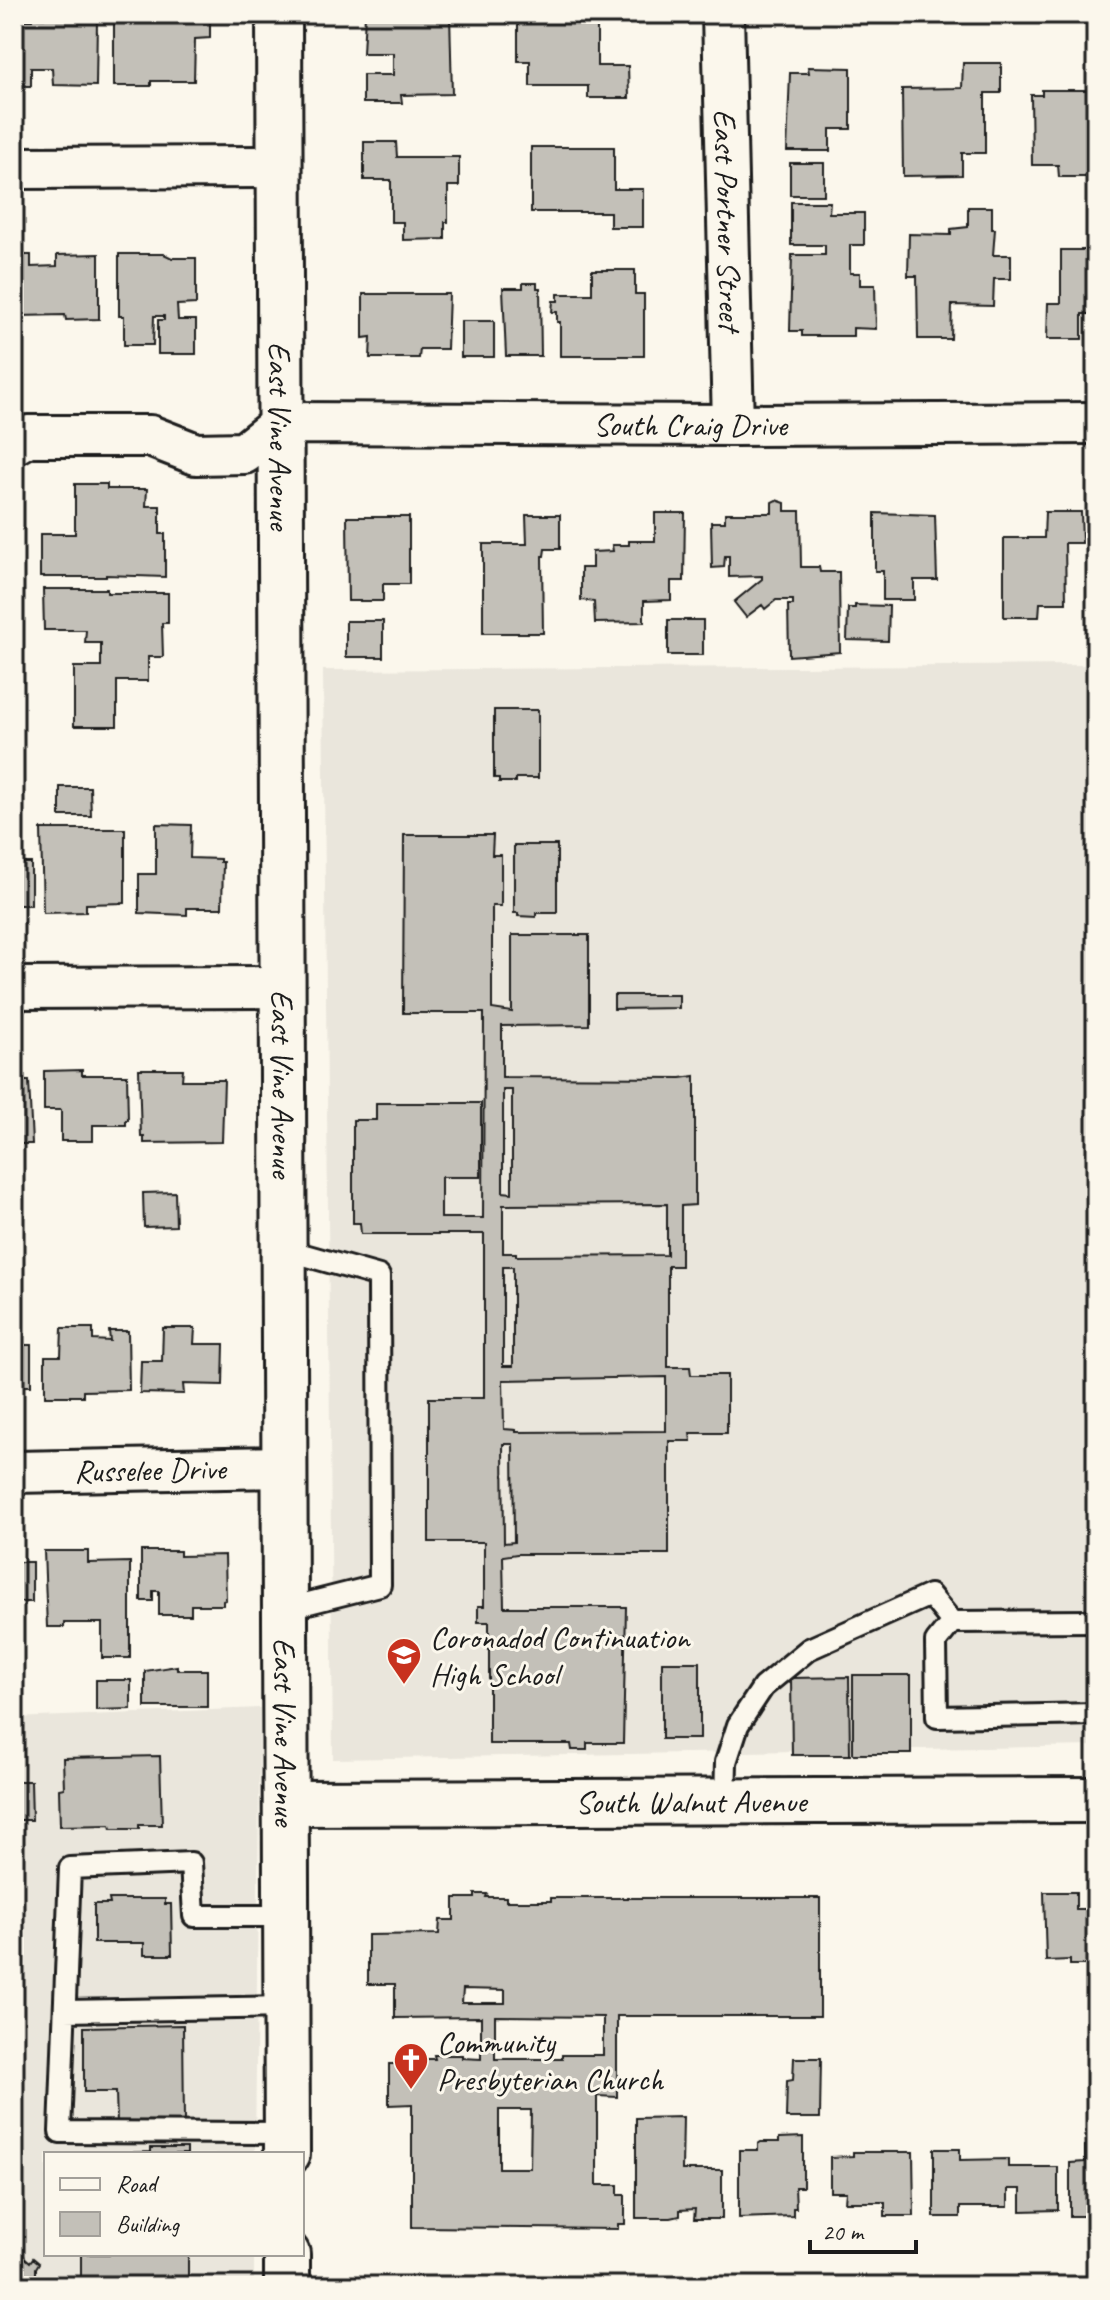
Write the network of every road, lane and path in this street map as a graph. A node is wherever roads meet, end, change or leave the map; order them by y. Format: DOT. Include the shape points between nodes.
graph roads {
  1 [pos="279,14"];
  2 [pos="723,14"];
  3 [pos="280,167"];
  4 [pos="14,168"];
  5 [pos="282,423"];
  6 [pos="1096,423"];
  7 [pos="733,425"];
  8 [pos="14,444"];
  9 [pos="282,987"];
  10 [pos="14,988"];
  11 [pos="283,1249"];
  12 [pos="284,1467"];
  13 [pos="14,1472"];
  14 [pos="285,1609"];
  15 [pos="1096,1621"];
  16 [pos="952,1622"];
  17 [pos="1096,1714"];
  18 [pos="1096,1800"];
  19 [pos="725,1802"];
  20 [pos="287,1803"];
  21 [pos="287,1916"];
  22 [pos="287,2007"];
  23 [pos="65,2011"];
  24 [pos="287,2144"];
  25 [pos="287,2256"];
  26 [pos="287,2286"];
  1 -- 3 [label="street, East Vine Avenue"];
  2 -- 7 [label="street, East Portner Street"];
  3 -- 4 [label="street"];
  3 -- 5 [label="street, East Vine Avenue"];
  5 -- 7 [label="street, South Craig Drive"];
  5 -- 8 [label="street" via="244,453 196,454 150,436 28,436"];
  5 -- 9 [label="street, East Vine Avenue"];
  6 -- 7 [label="street, South Craig Drive"];
  9 -- 10 [label="street"];
  9 -- 11 [label="street, East Vine Avenue"];
  11 -- 12 [label="street, East Vine Avenue"];
  11 -- 14 [label="lane" via="379,1276 380,1585"];
  12 -- 13 [label="street, Russelee Drive"];
  12 -- 14 [label="street, East Vine Avenue"];
  14 -- 20 [label="street, East Vine Avenue"];
  15 -- 16 [label="lane"];
  16 -- 17 [label="lane" via="936,1642 937,1717"];
  16 -- 19 [label="lane" via="930,1595 809,1649 763,1687 738,1725 726,1762"];
  18 -- 19 [label="street, South Walnut Avenue"];
  19 -- 20 [label="street, South Walnut Avenue"];
  20 -- 21 [label="street, East Vine Avenue"];
  21 -- 22 [label="street, East Vine Avenue"];
  21 -- 23 [label="lane" via="194,1916 191,1863 70,1868"];
  22 -- 23 [label="lane"];
  22 -- 24 [label="street, East Vine Avenue"];
  23 -- 24 [label="lane" via="60,2132"];
  25 -- 26 [label="street"];
}
